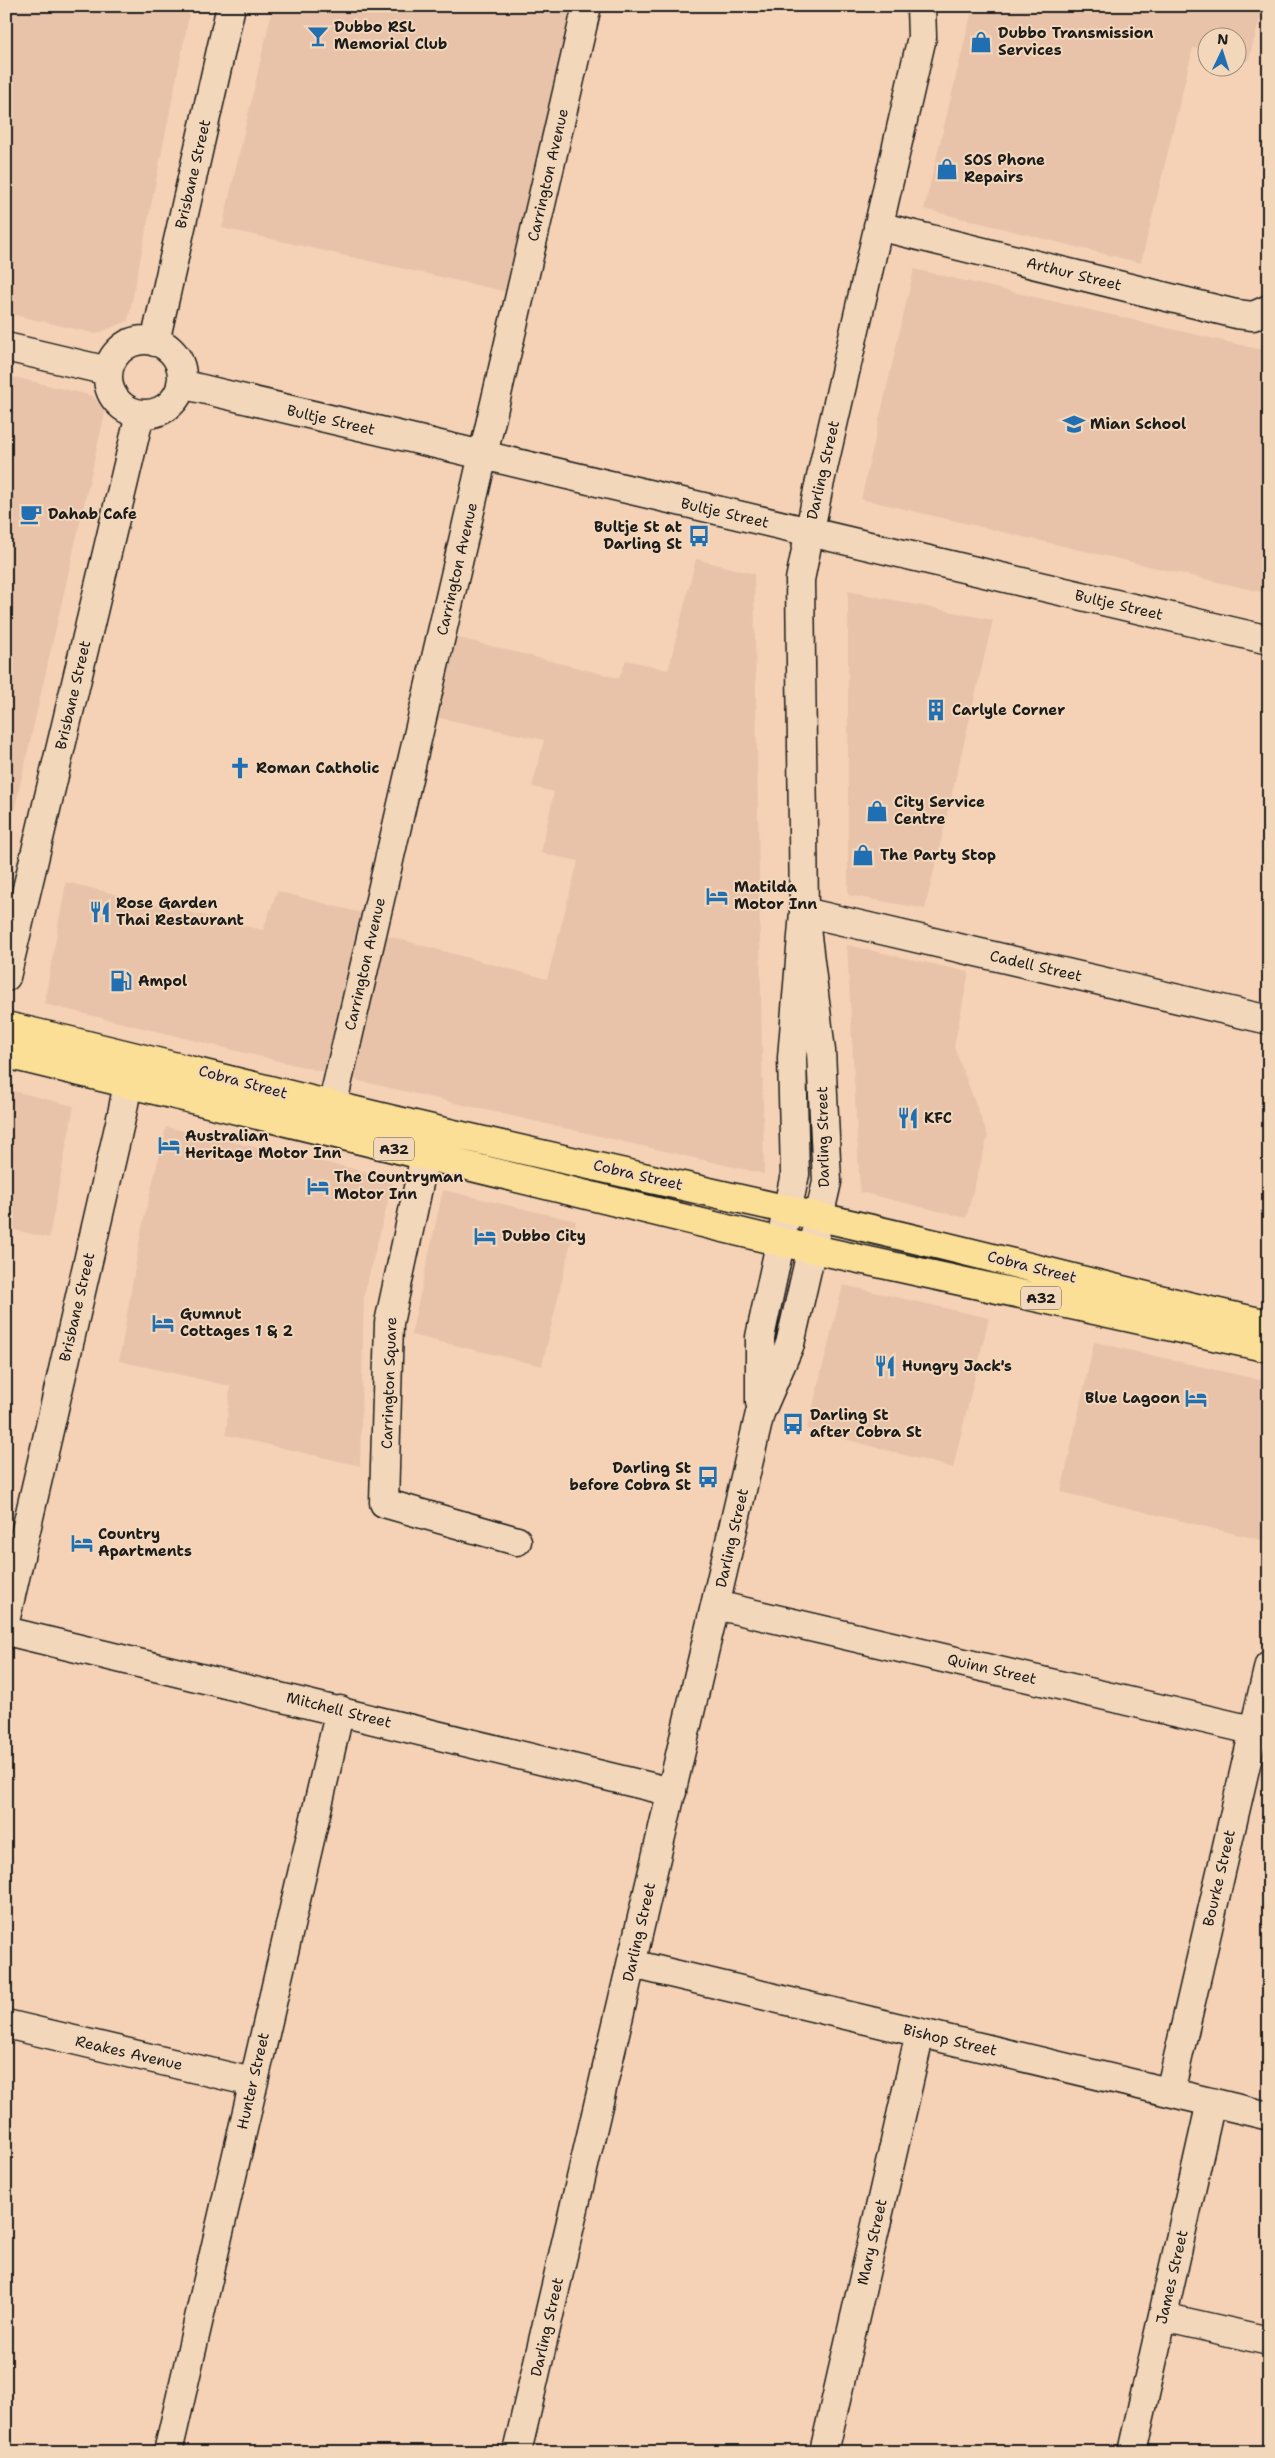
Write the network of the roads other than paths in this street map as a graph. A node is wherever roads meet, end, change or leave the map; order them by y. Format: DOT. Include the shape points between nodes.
graph roads {
  1 [pos="231,6"];
  2 [pos="587,6"];
  3 [pos="921,6"];
  4 [pos="940,6"];
  5 [pos="922,37"];
  6 [pos="878,226"];
  7 [pos="1269,309"];
  8 [pos="156,342"];
  9 [pos="6,347"];
  10 [pos="108,371"];
  11 [pos="181,384"];
  12 [pos="140,414"];
  13 [pos="483,456"];
  14 [pos="809,532"];
  15 [pos="1269,640"];
  16 [pos="804,912"];
  17 [pos="6,977"];
  18 [pos="1269,1020"];
  19 [pos="6,1026"];
  20 [pos="59,1038"];
  21 [pos="6,1054"];
  22 [pos="127,1084"];
  23 [pos="333,1106"];
  24 [pos="430,1128"];
  25 [pos="326,1132"];
  26 [pos="425,1156"];
  27 [pos="788,1209"];
  28 [pos="820,1217"];
  29 [pos="781,1242"];
  30 [pos="812,1249"];
  31 [pos="1269,1324"];
  32 [pos="1269,1348"];
  33 [pos="760,1413"];
  34 [pos="517,1541"];
  35 [pos="716,1605"];
  36 [pos="6,1617"];
  37 [pos="6,1630"];
  38 [pos="1269,1665"];
  39 [pos="340,1710"];
  40 [pos="1261,1732"];
  41 [pos="672,1792"];
  42 [pos="632,1964"];
  43 [pos="6,2024"];
  44 [pos="920,2033"];
  45 [pos="252,2082"];
  46 [pos="1170,2092"];
  47 [pos="1212,2102"];
  48 [pos="1269,2116"];
  49 [pos="1163,2317"];
  50 [pos="1269,2341"];
  51 [pos="168,2452"];
  52 [pos="518,2452"];
  53 [pos="824,2452"];
  54 [pos="1132,2452"];
  1 -- 8 [label="street, Brisbane Street"];
  2 -- 13 [label="street, Carrington Avenue"];
  3 -- 5 [label="street, Darling Street"];
  4 -- 5 [label="street, Darling Street"];
  5 -- 6 [label="street, Darling Street"];
  6 -- 7 [label="street, Arthur Street" via="1236,314 1253,316"];
  6 -- 14 [label="street, Darling Street"];
  8 -- 10 [label="street" via="143,340 120,349"];
  8 -- 11 [label="street" via="176,358 182,374"];
  9 -- 10 [label="street"];
  10 -- 12 [label="street" via="110,388 119,404"];
  11 -- 12 [label="street" via="170,404 151,414"];
  11 -- 13 [label="street, Bultje Street"];
  12 -- 17 [label="street, Brisbane Street"];
  13 -- 14 [label="street, Bultje Street"];
  13 -- 23 [label="street, Carrington Avenue"];
  14 -- 15 [label="street, Bultje Street"];
  14 -- 16 [label="street, Darling Street" via="800,580 799,608"];
  16 -- 18 [label="street, Cadell Street"];
  16 -- 27 [label="street, Darling Street" via="792,1058 795,1174"];
  16 -- 28 [label="street, Darling Street" via="821,1052 827,1182"];
  19 -- 20 [label="highway, Cobra Street / A32"];
  20 -- 22 [label="street" via="116,1061 123,1067"];
  20 -- 23 [label="highway, Cobra Street / A32"];
  21 -- 22 [label="highway, Cobra Street / A32"];
  22 -- 25 [label="highway, Cobra Street / A32"];
  22 -- 36 [label="street, Brisbane Street"];
  23 -- 24 [label="highway, Cobra Street / A32"];
  23 -- 25 [label="street, Carrington Avenue"];
  24 -- 26 [label="street, Carrington Square"];
  24 -- 27 [label="highway, Cobra Street / A32"];
  25 -- 26 [label="highway, Cobra Street / A32"];
  26 -- 29 [label="highway, Cobra Street / A32"];
  26 -- 34 [label="street, Carrington Square" via="389,1323 384,1503"];
  27 -- 28 [label="highway, Cobra Street / A32"];
  27 -- 29 [label="street, Darling Street"];
  28 -- 30 [label="street, Darling Street"];
  28 -- 31 [label="highway, Cobra Street / A32"];
  29 -- 30 [label="highway, Cobra Street / A32"];
  29 -- 33 [label="street, Darling Street" via="760,1337"];
  30 -- 32 [label="highway, Cobra Street / A32"];
  30 -- 33 [label="street, Darling Street" via="790,1344"];
  33 -- 35 [label="street, Darling Street"];
  35 -- 40 [label="street, Quinn Street"];
  35 -- 41 [label="street, Darling Street"];
  37 -- 39 [label="street, Mitchell Street"];
  38 -- 40 [label="street, Bourke Street"];
  39 -- 41 [label="street, Mitchell Street"];
  39 -- 45 [label="street, Hunter Street"];
  40 -- 46 [label="street, Bourke Street"];
  41 -- 42 [label="street, Darling Street"];
  42 -- 44 [label="street, Bishop Street"];
  42 -- 52 [label="street, Darling Street"];
  43 -- 45 [label="street, Reakes Avenue"];
  44 -- 46 [label="street, Bishop Street"];
  44 -- 53 [label="street, Mary Street"];
  45 -- 51 [label="street, Hunter Street"];
  46 -- 47 [label="street, Bishop Street"];
  47 -- 48 [label="street, Bishop Street"];
  47 -- 49 [label="street, James Street"];
  49 -- 50 [label="street"];
  49 -- 54 [label="street, James Street"];
}
